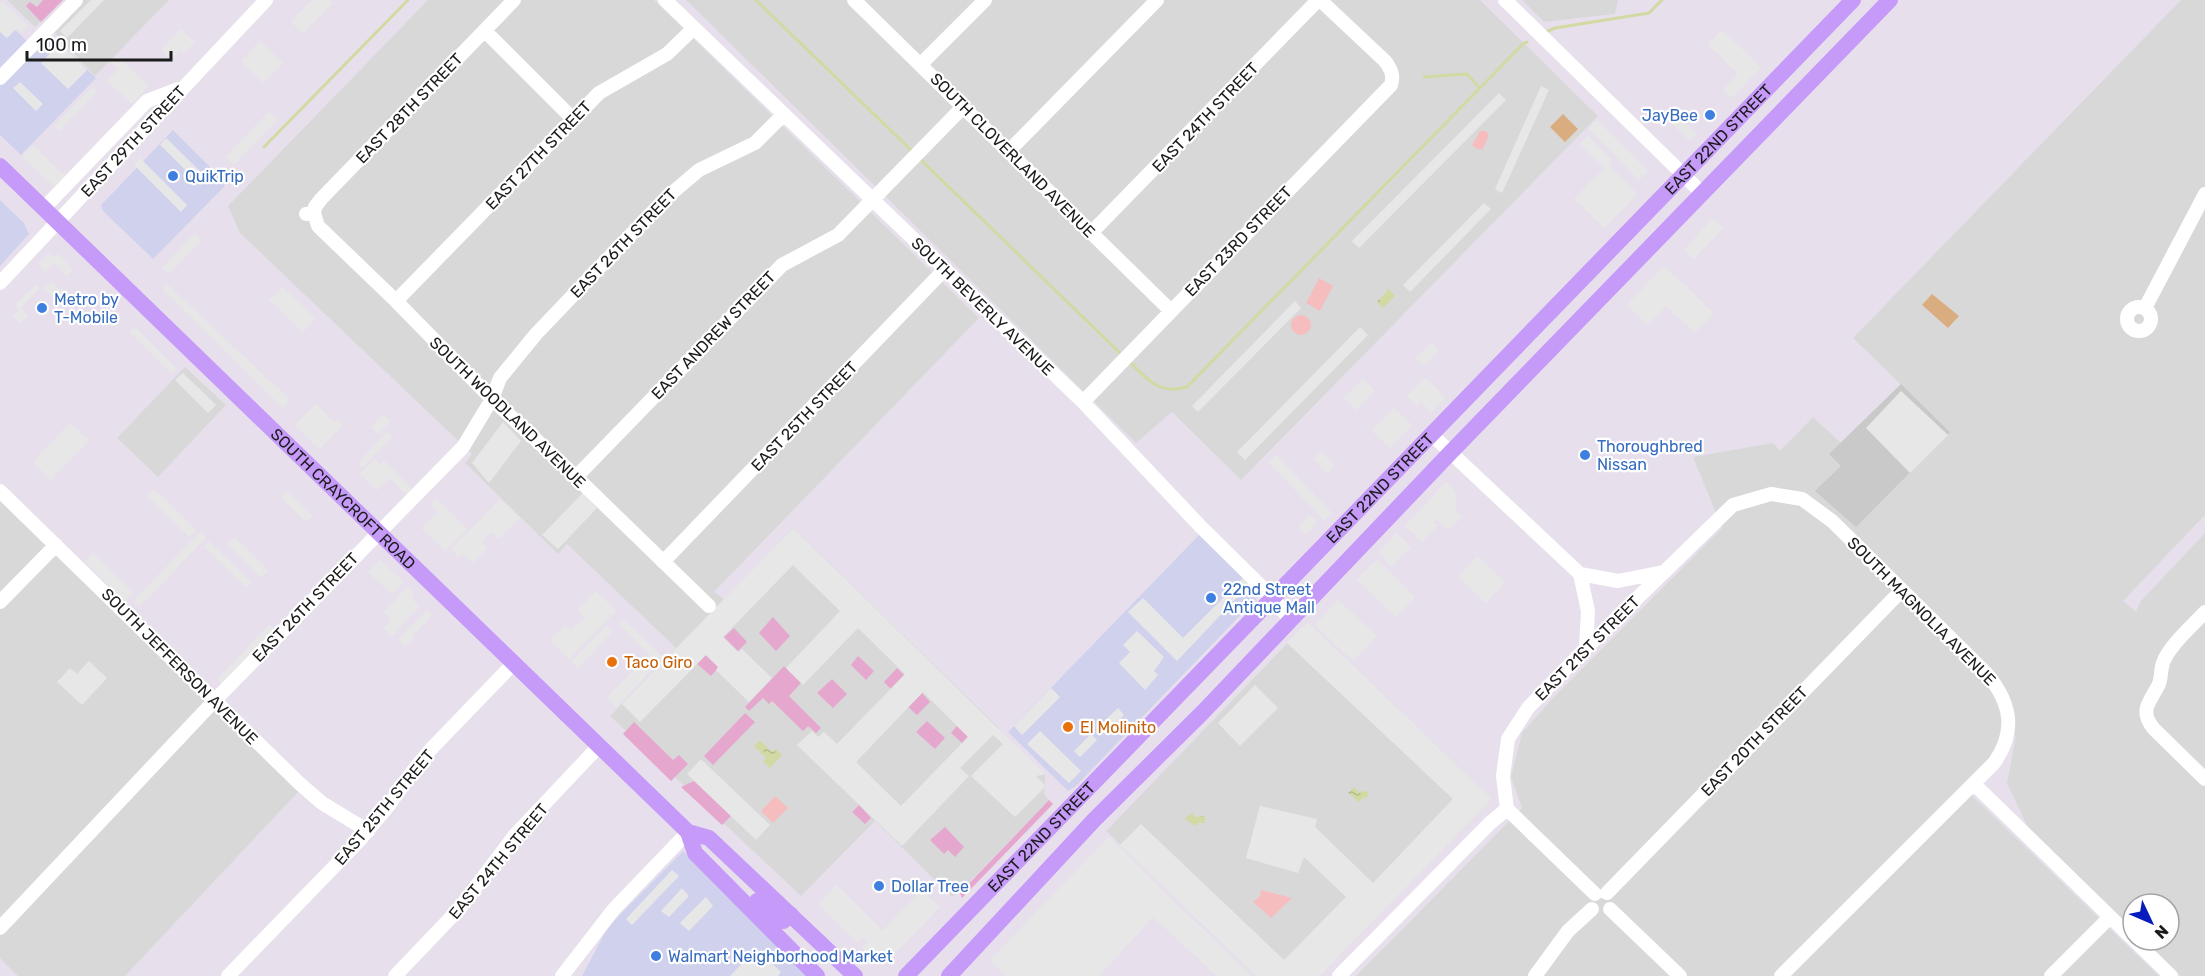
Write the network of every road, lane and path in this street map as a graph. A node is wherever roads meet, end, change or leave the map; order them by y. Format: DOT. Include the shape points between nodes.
graph roads {
  1 [pos="76,0"];
  2 [pos="266,0"];
  3 [pos="514,0"];
  4 [pos="665,0"];
  5 [pos="854,0"];
  6 [pos="985,0"];
  7 [pos="1157,0"];
  8 [pos="1319,0"];
  9 [pos="1505,0"];
  10 [pos="1853,0"];
  11 [pos="1890,0"];
  12 [pos="694,28"];
  13 [pos="485,31"];
  14 [pos="921,64"];
  15 [pos="0,78"];
  16 [pos="183,87"];
  17 [pos="963,107"];
  18 [pos="784,114"];
  19 [pos="573,119"];
  20 [pos="1009,152"];
  21 [pos="0,166"];
  22 [pos="1683,175"];
  23 [pos="1701,193"];
  24 [pos="2205,194"];
  25 [pos="872,200"];
  26 [pos="44,208"];
  27 [pos="310,214"];
  28 [pos="58,221"];
  29 [pos="1091,233"];
  30 [pos="945,270"];
  31 [pos="0,282"];
  32 [pos="396,301"];
  33 [pos="2145,308"];
  34 [pos="1171,311"];
  35 [pos="492,399"];
  36 [pos="1083,402"];
  37 [pos="1431,434"];
  38 [pos="1451,452"];
  39 [pos="576,477"];
  40 [pos="0,491"];
  41 [pos="377,533"];
  42 [pos="56,544"];
  43 [pos="663,562"];
  44 [pos="1663,572"];
  45 [pos="1580,574"];
  46 [pos="1902,590"];
  47 [pos="1273,598"];
  48 [pos="0,602"];
  49 [pos="709,606"];
  50 [pos="2205,612"];
  51 [pos="1291,621"];
  52 [pos="1586,648"];
  53 [pos="514,663"];
  54 [pos="215,700"];
  55 [pos="600,745"];
  56 [pos="2205,779"];
  57 [pos="1974,784"];
  58 [pos="1507,809"];
  59 [pos="368,831"];
  60 [pos="688,832"];
  61 [pos="1601,894"];
  62 [pos="736,895"];
  63 [pos="1592,909"];
  64 [pos="1610,909"];
  65 [pos="791,915"];
  66 [pos="2110,916"];
  67 [pos="2121,927"];
  68 [pos="0,928"];
  69 [pos="2146,952"];
  70 [pos="228,976"];
  71 [pos="395,976"];
  72 [pos="562,976"];
  73 [pos="817,976"];
  74 [pos="855,976"];
  75 [pos="906,976"];
  76 [pos="948,976"];
  77 [pos="1339,976"];
  78 [pos="1535,976"];
  79 [pos="1680,976"];
  80 [pos="1781,976"];
  81 [pos="2051,976"];
  82 [pos="2171,976"];
  1 -- 15 [label="street"];
  2 -- 16 [label="street, EAST 29TH STREET"];
  3 -- 13 [label="street, EAST 28TH STREET"];
  4 -- 12 [label="street, SOUTH BEVERLY AVENUE"];
  5 -- 14 [label="street, SOUTH CLOVERLAND AVENUE"];
  6 -- 14 [label="street"];
  7 -- 20 [label="street"];
  8 -- 29 [label="street, EAST 24TH STREET"];
  8 -- 34 [label="street, EAST 23RD STREET" via="1385,61 1397,78"];
  9 -- 22 [label="street"];
  10 -- 22 [label="main road, EAST 22ND STREET"];
  11 -- 23 [label="main road, EAST 22ND STREET"];
  12 -- 18 [label="street, SOUTH BEVERLY AVENUE"];
  12 -- 19 [label="street, EAST 27TH STREET" via="667,54 599,93"];
  13 -- 19 [label="street"];
  13 -- 27 [label="street, EAST 28TH STREET"];
  14 -- 17 [label="street, SOUTH CLOVERLAND AVENUE"];
  16 -- 26 [label="street" via="147,101"];
  16 -- 28 [label="street, EAST 29TH STREET"];
  17 -- 20 [label="street, SOUTH CLOVERLAND AVENUE"];
  17 -- 25 [label="street, EAST ANDREW STREET"];
  18 -- 25 [label="street, SOUTH BEVERLY AVENUE"];
  18 -- 35 [label="street, EAST 26TH STREET" via="754,143 699,170 674,190 536,334 500,378"];
  19 -- 32 [label="street, EAST 27TH STREET"];
  20 -- 29 [label="street, SOUTH CLOVERLAND AVENUE"];
  21 -- 26 [label="main road, SOUTH CRAYCROFT ROAD"];
  22 -- 23 [label="street"];
  22 -- 37 [label="main road, EAST 22ND STREET"];
  23 -- 38 [label="main road, EAST 22ND STREET"];
  24 -- 33 [label="street"];
  25 -- 30 [label="street, SOUTH BEVERLY AVENUE"];
  25 -- 39 [label="street, EAST ANDREW STREET" via="838,235 782,265"];
  26 -- 28 [label="main road, SOUTH CRAYCROFT ROAD"];
  27 -- 32 [label="street, SOUTH WOODLAND AVENUE"];
  28 -- 31 [label="street, EAST 29TH STREET"];
  28 -- 41 [label="main road, SOUTH CRAYCROFT ROAD"];
  29 -- 34 [label="street, SOUTH CLOVERLAND AVENUE"];
  30 -- 36 [label="street, SOUTH BEVERLY AVENUE"];
  30 -- 43 [label="street, EAST 25TH STREET"];
  32 -- 35 [label="street, SOUTH WOODLAND AVENUE"];
  34 -- 36 [label="street, EAST 23RD STREET"];
  35 -- 39 [label="street, SOUTH WOODLAND AVENUE"];
  35 -- 41 [label="street, EAST 26TH STREET" via="463,447"];
  36 -- 47 [label="street, SOUTH BEVERLY AVENUE"];
  37 -- 38 [label="street"];
  37 -- 47 [label="main road, EAST 22ND STREET"];
  38 -- 45 [label="street"];
  38 -- 51 [label="main road, EAST 22ND STREET"];
  39 -- 43 [label="street, SOUTH WOODLAND AVENUE"];
  40 -- 42 [label="street, SOUTH JEFFERSON AVENUE"];
  41 -- 53 [label="main road, SOUTH CRAYCROFT ROAD"];
  41 -- 54 [label="street, EAST 26TH STREET"];
  42 -- 48 [label="street"];
  42 -- 54 [label="street, SOUTH JEFFERSON AVENUE"];
  43 -- 49 [label="street, SOUTH WOODLAND AVENUE"];
  44 -- 45 [label="street, EAST 21ST STREET" via="1618,581"];
  44 -- 46 [label="street, SOUTH MAGNOLIA AVENUE" via="1733,505 1771,494 1802,499 1833,521"];
  44 -- 52 [label="street, EAST 21ST STREET"];
  45 -- 52 [label="street" via="1588,611"];
  46 -- 57 [label="street, SOUTH MAGNOLIA AVENUE" via="1986,673 1999,688 2006,706 2007,741 1994,763"];
  46 -- 61 [label="street, EAST 20TH STREET"];
  47 -- 51 [label="street, SOUTH BEVERLY AVENUE"];
  47 -- 75 [label="main road, EAST 22ND STREET"];
  50 -- 56 [label="street" via="2168,653 2159,685 2142,711 2154,729"];
  51 -- 76 [label="main road, EAST 22ND STREET" via="1094,820"];
  52 -- 58 [label="street, EAST 21ST STREET" via="1528,708 1508,739 1503,777"];
  53 -- 55 [label="main road, SOUTH CRAYCROFT ROAD"];
  53 -- 59 [label="street, EAST 25TH STREET" via="432,748"];
  54 -- 59 [label="street, SOUTH JEFFERSON AVENUE" via="322,803"];
  54 -- 68 [label="street, EAST 26TH STREET"];
  55 -- 60 [label="main road, SOUTH CRAYCROFT ROAD"];
  55 -- 71 [label="street, EAST 24TH STREET" via="515,835 459,909"];
  57 -- 66 [label="street"];
  57 -- 80 [label="street, SOUTH MAGNOLIA AVENUE"];
  58 -- 61 [label="street"];
  58 -- 77 [label="street"];
  59 -- 70 [label="street, EAST 25TH STREET"];
  60 -- 62 [label="main road, SOUTH CRAYCROFT ROAD" via="694,853"];
  60 -- 65 [label="main road, SOUTH CRAYCROFT ROAD" via="709,838"];
  60 -- 72 [label="street" via="608,915"];
  61 -- 63 [label="street" via="1590,902"];
  61 -- 64 [label="street" via="1612,902"];
  62 -- 65 [label="main road" via="756,901 780,921"];
  62 -- 73 [label="main road, SOUTH CRAYCROFT ROAD"];
  63 -- 64 [label="street" via="1602,914"];
  63 -- 78 [label="street" via="1568,931"];
  64 -- 79 [label="street"];
  65 -- 74 [label="main road, SOUTH CRAYCROFT ROAD"];
  66 -- 67 [label="street"];
  66 -- 81 [label="street"];
  69 -- 82 [label="street"];
}
